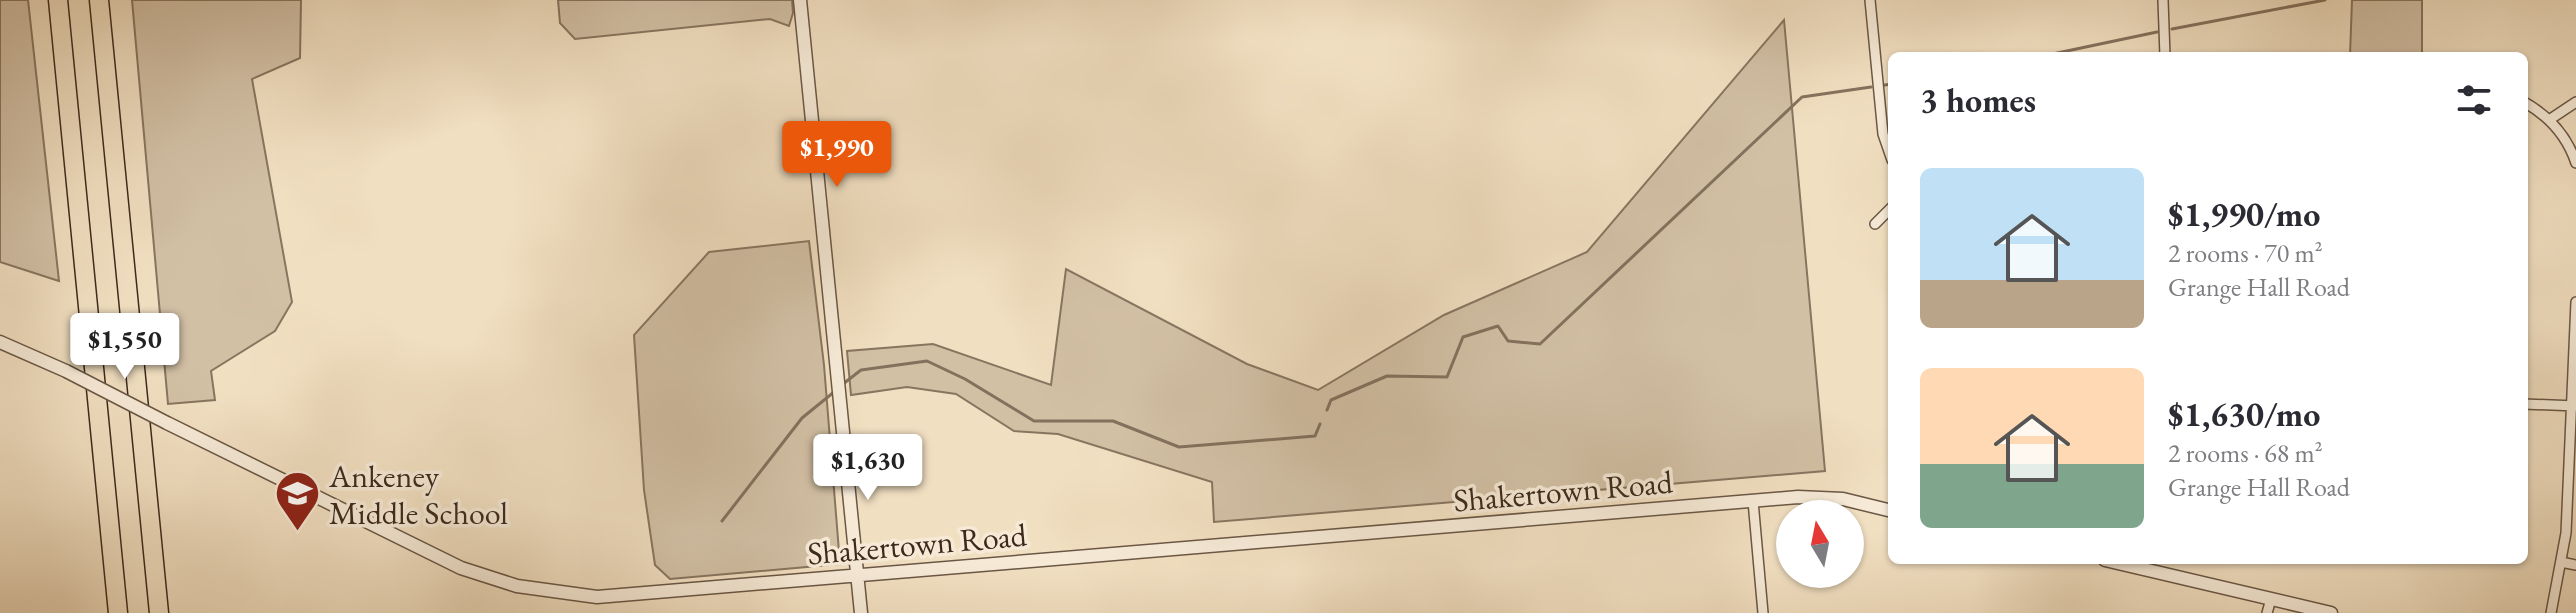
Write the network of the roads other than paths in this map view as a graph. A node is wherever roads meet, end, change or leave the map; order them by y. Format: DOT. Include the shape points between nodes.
graph roads {
  1 [pos="58,0"];
  2 [pos="99,0"];
  3 [pos="800,0"];
  4 [pos="1870,0"];
  5 [pos="2163,0"];
  6 [pos="2165,52"];
  7 [pos="2576,102"];
  8 [pos="2528,105"];
  9 [pos="2549,120"];
  10 [pos="1888,148"];
  11 [pos="2576,163"];
  12 [pos="1888,211"];
  13 [pos="1875,224"];
  14 [pos="2576,302"];
  15 [pos="0,342"];
  16 [pos="2528,404"];
  17 [pos="2574,406"];
  18 [pos="1753,501"];
  19 [pos="1888,510"];
  20 [pos="2561,562"];
  21 [pos="2139,564"];
  22 [pos="2576,565"];
  23 [pos="857,575"];
  24 [pos="2271,599"];
  25 [pos="118,613"];
  26 [pos="159,613"];
  27 [pos="861,613"];
  28 [pos="1763,613"];
  29 [pos="2267,613"];
  30 [pos="2331,613"];
  31 [pos="2551,613"];
  1 -- 25 [label="highway"];
  2 -- 26 [label="highway"];
  3 -- 23 [label="street"];
  4 -- 10 [label="street"];
  5 -- 6 [label="street"];
  7 -- 9 [label="street"];
  8 -- 9 [label="street"];
  9 -- 11 [label="street"];
  12 -- 13 [label="street"];
  14 -- 17 [label="street"];
  15 -- 23 [label="street, Shakertown Road, bridge" via="461,568 517,586 597,597"];
  16 -- 17 [label="street"];
  17 -- 20 [label="street"];
  18 -- 19 [label="street, Shakertown Road" via="1828,497"];
  18 -- 23 [label="street, Shakertown Road"];
  18 -- 28 [label="street"];
  20 -- 22 [label="street"];
  20 -- 31 [label="street"];
  21 -- 24 [label="street"];
  23 -- 27 [label="street"];
  24 -- 29 [label="street"];
  24 -- 30 [label="street"];
}
